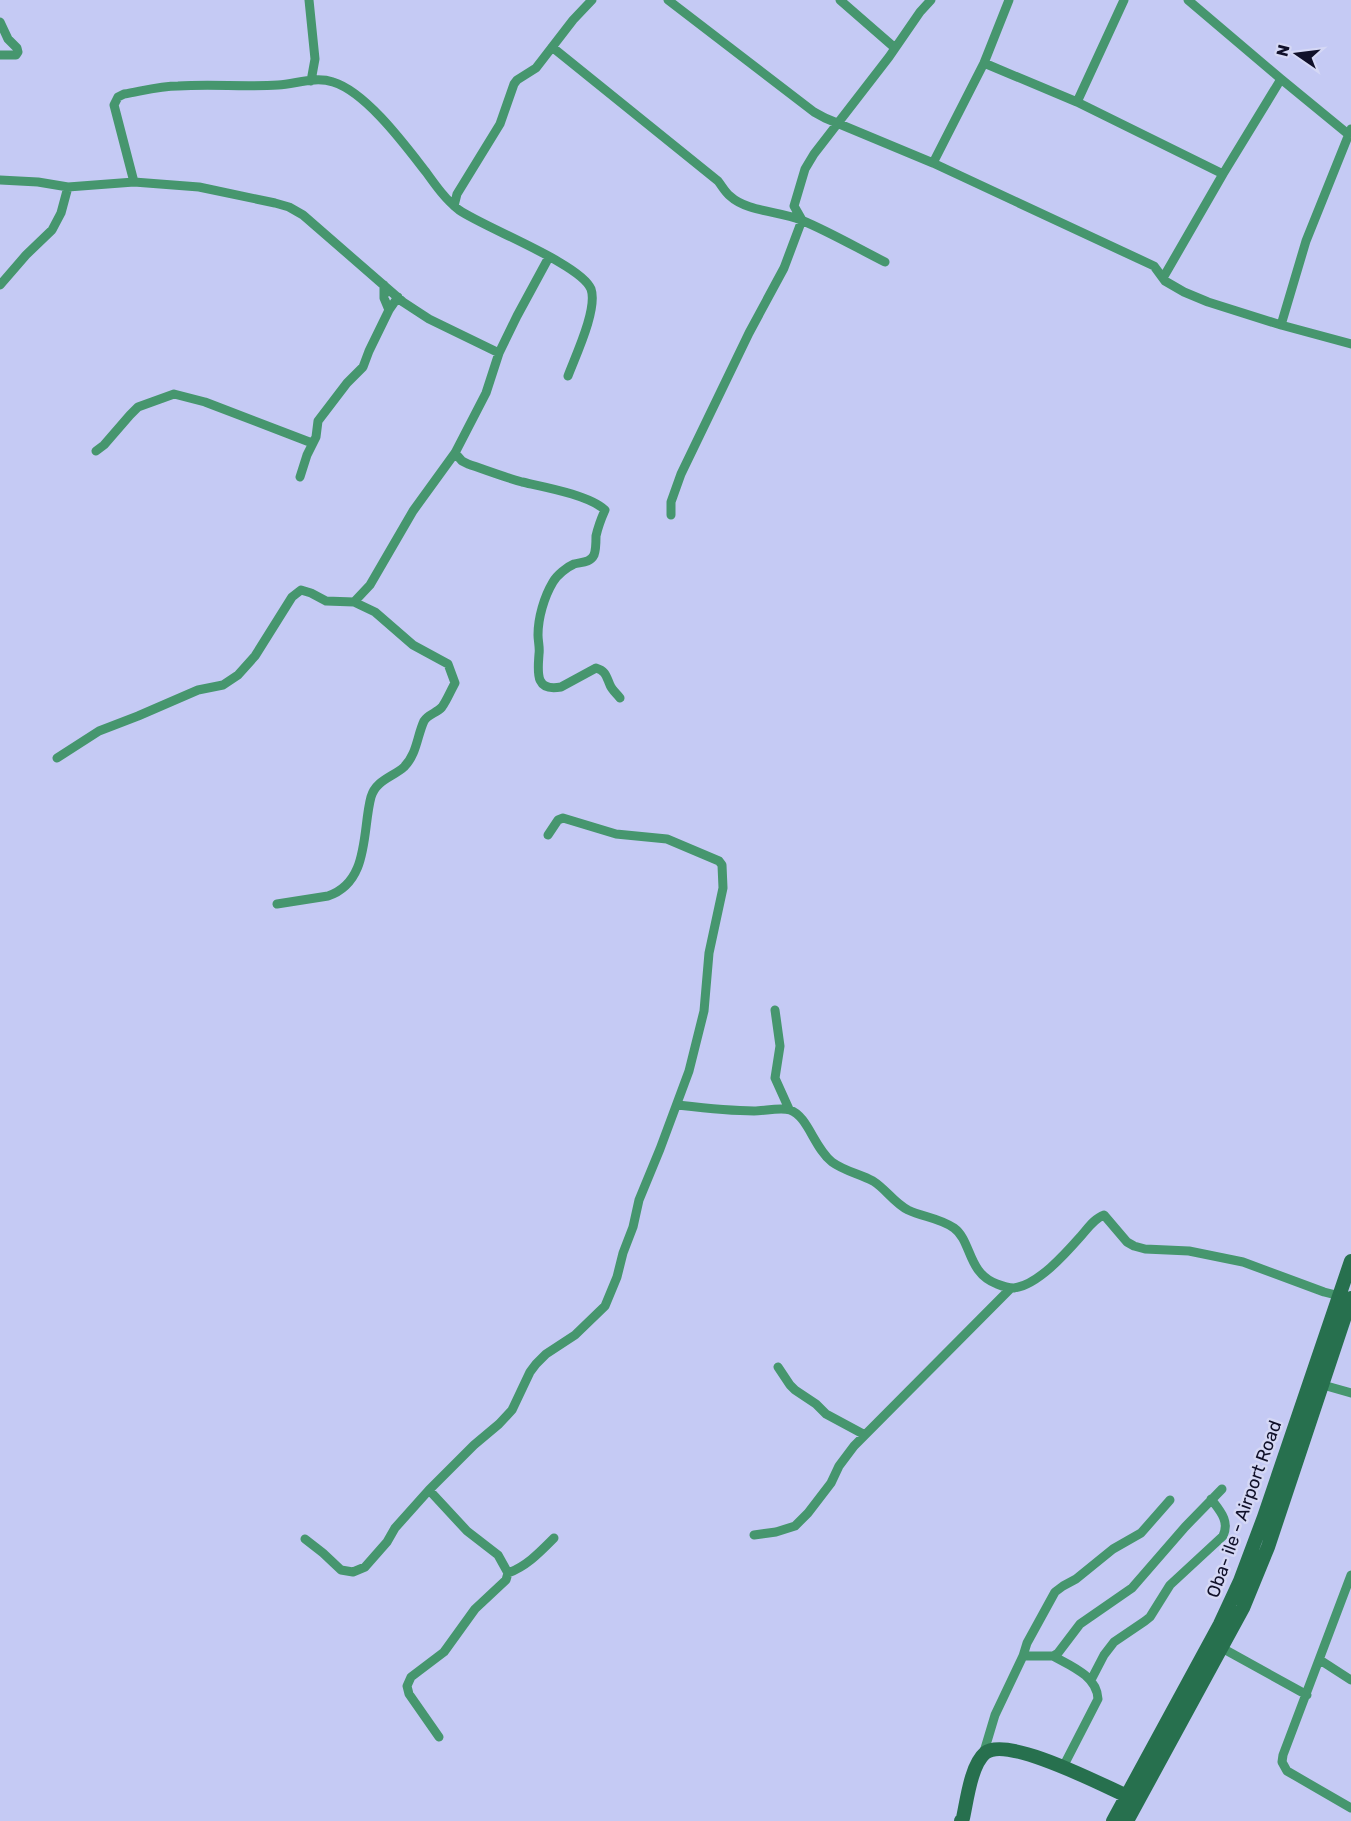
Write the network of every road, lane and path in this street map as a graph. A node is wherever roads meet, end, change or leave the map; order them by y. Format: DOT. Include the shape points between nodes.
graph roads {
  1 [pos="309,0"];
  2 [pos="592,0"];
  3 [pos="668,0"];
  4 [pos="840,0"];
  5 [pos="931,0"];
  6 [pos="1009,0"];
  7 [pos="1124,0"];
  8 [pos="1188,0"];
  9 [pos="0,22"];
  10 [pos="552,47"];
  11 [pos="895,48"];
  12 [pos="0,55"];
  13 [pos="315,59"];
  14 [pos="984,63"];
  15 [pos="1281,79"];
  16 [pos="327,80"];
  17 [pos="311,81"];
  18 [pos="1077,102"];
  19 [pos="837,123"];
  20 [pos="1350,131"];
  21 [pos="933,164"];
  22 [pos="1223,174"];
  23 [pos="0,180"];
  24 [pos="134,182"];
  25 [pos="68,187"];
  26 [pos="457,194"];
  27 [pos="444,196"];
  28 [pos="454,206"];
  29 [pos="802,220"];
  30 [pos="549,257"];
  31 [pos="885,262"];
  32 [pos="1163,278"];
  33 [pos="0,285"];
  34 [pos="384,285"];
  35 [pos="398,297"];
  36 [pos="389,310"];
  37 [pos="1281,325"];
  38 [pos="1351,344"];
  39 [pos="499,353"];
  40 [pos="568,376"];
  41 [pos="312,443"];
  42 [pos="96,451"];
  43 [pos="455,453"];
  44 [pos="300,477"];
  45 [pos="671,515"];
  46 [pos="354,602"];
  47 [pos="620,698"];
  48 [pos="57,758"];
  49 [pos="548,835"];
  50 [pos="277,904"];
  51 [pos="774,1010"];
  52 [pos="677,1105"];
  53 [pos="789,1109"];
  54 [pos="1351,1262"];
  55 [pos="1011,1288"];
  56 [pos="1347,1298"];
  57 [pos="778,1367"];
  58 [pos="1323,1385"];
  59 [pos="1351,1393"];
  60 [pos="865,1435"];
  61 [pos="1222,1489"];
  62 [pos="429,1490"];
  63 [pos="1211,1499"];
  64 [pos="1170,1500"];
  65 [pos="754,1535"];
  66 [pos="554,1538"];
  67 [pos="305,1539"];
  68 [pos="508,1573"];
  69 [pos="1351,1575"];
  70 [pos="1222,1648"];
  71 [pos="1023,1656"];
  72 [pos="1053,1656"];
  73 [pos="1320,1660"];
  74 [pos="1091,1680"];
  75 [pos="1351,1680"];
  76 [pos="1307,1695"];
  77 [pos="439,1737"];
  78 [pos="983,1755"];
  79 [pos="1063,1767"];
  80 [pos="1127,1796"];
  81 [pos="1351,1808"];
  82 [pos="961,1821"];
  83 [pos="1113,1821"];
  84 [pos="1127,1821"];
  1 -- 13 [label="street"];
  2 -- 10 [label="street"];
  3 -- 19 [label="street" via="814,112"];
  4 -- 11 [label="street"];
  5 -- 11 [label="street"];
  6 -- 14 [label="street"];
  7 -- 18 [label="street"];
  8 -- 15 [label="street"];
  9 -- 12 [label="street" via="18,52"];
  10 -- 26 [label="street" via="536,68 514,84 500,124"];
  10 -- 29 [label="street" via="718,182 731,197"];
  11 -- 19 [label="street"];
  13 -- 16 [label="street"];
  13 -- 17 [label="street"];
  14 -- 18 [label="street"];
  14 -- 21 [label="street"];
  15 -- 20 [label="street"];
  15 -- 22 [label="street"];
  16 -- 17 [label="street"];
  16 -- 27 [label="street" via="346,87 366,102"];
  17 -- 24 [label="street" via="177,86 118,97 114,105"];
  18 -- 22 [label="street"];
  19 -- 21 [label="street"];
  19 -- 29 [label="street" via="802,176 794,206"];
  20 -- 37 [label="street" via="1306,241"];
  21 -- 32 [label="street" via="1154,266"];
  22 -- 32 [label="street"];
  23 -- 25 [label="street"];
  24 -- 25 [label="street"];
  24 -- 34 [label="street" via="225,191 289,207"];
  25 -- 33 [label="street" via="52,230"];
  26 -- 27 [label="street"];
  26 -- 28 [label="street"];
  27 -- 28 [label="street"];
  28 -- 30 [label="street"];
  29 -- 31 [label="street"];
  29 -- 45 [label="street" via="784,268 681,474"];
  30 -- 39 [label="street"];
  30 -- 40 [label="street" via="584,279 591,291 587,328"];
  32 -- 37 [label="street" via="1200,299"];
  34 -- 35 [label="street"];
  34 -- 36 [label="street"];
  35 -- 36 [label="street"];
  35 -- 39 [label="street" via="429,319"];
  36 -- 41 [label="street" via="363,367 318,421"];
  37 -- 38 [label="street"];
  39 -- 43 [label="street" via="486,393"];
  41 -- 42 [label="street" via="174,394 138,407"];
  41 -- 44 [label="street"];
  43 -- 46 [label="street" via="413,510 370,585"];
  43 -- 47 [label="street" via="468,464 580,497 605,510 598,525 594,555 557,577 543,604 538,674 543,684 554,688 601,669"];
  46 -- 48 [label="street" via="326,601 301,590 292,597 255,656 238,675 223,685 198,690 99,731"];
  46 -- 50 [label="street" via="375,612 413,645 448,664 455,682 441,708 425,719 412,758 382,781 372,795 358,869 345,886 328,896"];
  49 -- 52 [label="street" via="563,818 616,834 667,839 722,865 723,888 709,953 704,1011"];
  51 -- 53 [label="street" via="780,1046 775,1078"];
  52 -- 53 [label="street" via="718,1110"];
  52 -- 62 [label="street" via="639,1200 605,1306 536,1364 512,1410"];
  53 -- 55 [label="street" via="802,1118 819,1149 831,1161 873,1182 911,1212 957,1230 983,1276"];
  54 -- 56 [label="main road, Oba- ile - Airport Road"];
  55 -- 56 [label="street" via="1037,1278 1104,1215 1134,1246 1189,1251 1243,1262"];
  55 -- 60 [label="street"];
  56 -- 58 [label="main road, Oba- ile - Airport Road"];
  56 -- 80 [label="main road, Oba- ile - Airport Road" via="1240,1581"];
  57 -- 60 [label="street" via="795,1390 826,1414"];
  58 -- 59 [label="street"];
  58 -- 70 [label="main road, Oba- ile - Airport Road" via="1268,1547"];
  60 -- 65 [label="street" via="795,1526"];
  61 -- 63 [label="street"];
  62 -- 67 [label="street" via="364,1567 353,1572 341,1570"];
  62 -- 68 [label="street" via="467,1531 498,1555"];
  63 -- 72 [label="street" via="1132,1587 1080,1623"];
  63 -- 74 [label="street" via="1225,1518 1223,1536 1170,1585 1145,1622 1114,1642"];
  64 -- 71 [label="street" via="1142,1533 1113,1549 1055,1592"];
  66 -- 68 [label="street" via="533,1558"];
  68 -- 77 [label="street" via="444,1652 411,1677 407,1686 408,1694"];
  69 -- 73 [label="street"];
  70 -- 76 [label="street"];
  70 -- 84 [label="main road, Oba- ile - Airport Road"];
  71 -- 72 [label="street"];
  71 -- 78 [label="street" via="995,1715"];
  72 -- 74 [label="street"];
  73 -- 75 [label="street"];
  73 -- 76 [label="street"];
  74 -- 79 [label="street" via="1098,1699"];
  76 -- 81 [label="street" via="1282,1762 1287,1771"];
  78 -- 79 [label="main road" via="991,1749 1002,1749"];
  78 -- 82 [label="main road" via="976,1765"];
  79 -- 80 [label="main road"];
  80 -- 83 [label="main road, Oba- ile - Airport Road"];
}
